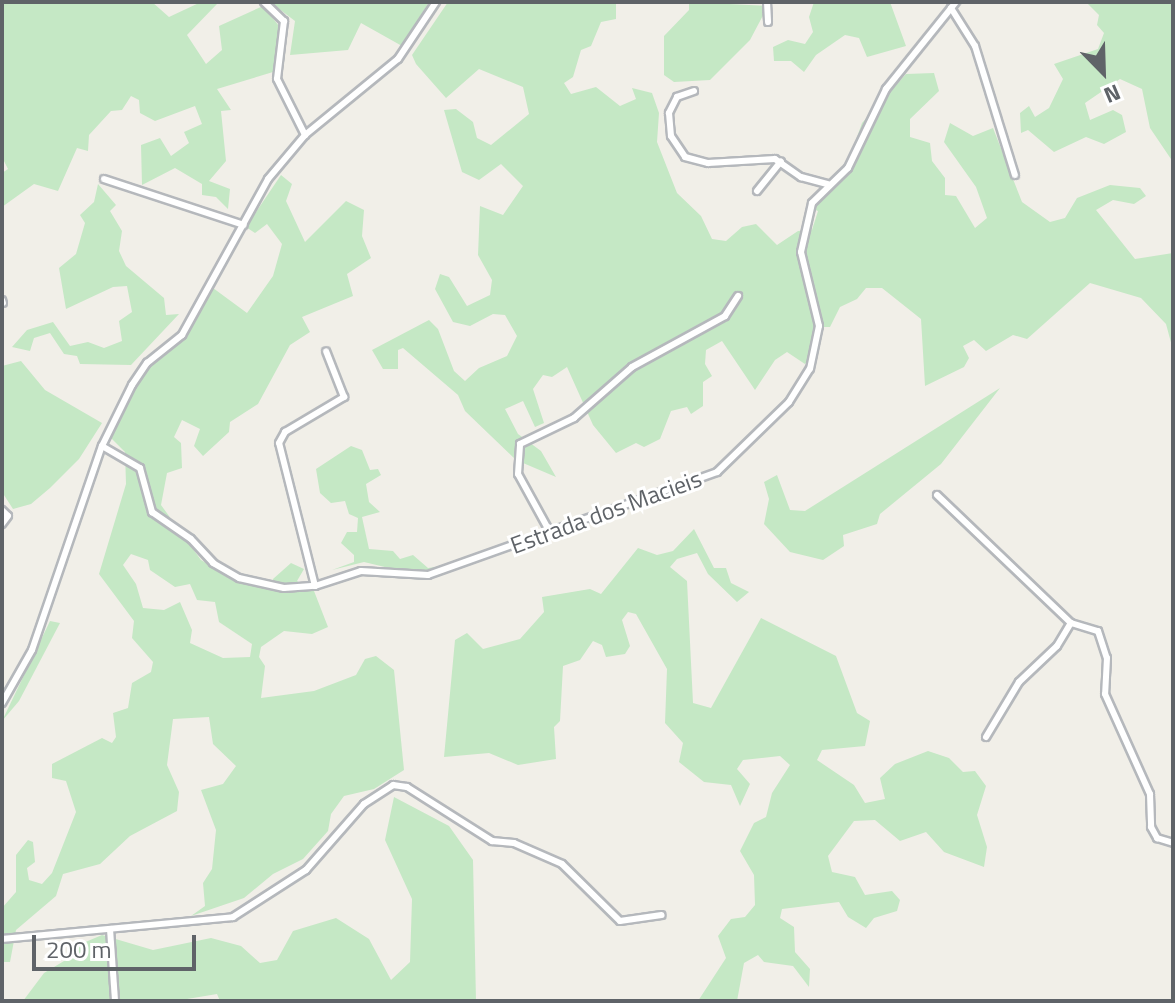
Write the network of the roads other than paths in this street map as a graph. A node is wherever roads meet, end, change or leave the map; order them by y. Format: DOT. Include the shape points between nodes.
graph roads {
  1 [pos="264,2"];
  2 [pos="436,2"];
  3 [pos="767,2"];
  4 [pos="953,5"];
  5 [pos="768,22"];
  6 [pos="694,91"];
  7 [pos="305,135"];
  8 [pos="781,161"];
  9 [pos="1015,175"];
  10 [pos="104,179"];
  11 [pos="828,184"];
  12 [pos="757,191"];
  13 [pos="244,225"];
  14 [pos="738,296"];
  15 [pos="326,351"];
  16 [pos="102,446"];
  17 [pos="937,495"];
  18 [pos="2,510"];
  19 [pos="2,524"];
  20 [pos="551,534"];
  21 [pos="315,586"];
  22 [pos="1071,623"];
  23 [pos="2,703"];
  24 [pos="986,737"];
  25 [pos="1173,843"];
  26 [pos="662,915"];
  27 [pos="110,929"];
  28 [pos="2,939"];
  29 [pos="115,1001"];
  1 -- 7 [label="street" via="284,21 277,79"];
  2 -- 7 [label="street" via="398,59"];
  3 -- 5 [label="street"];
  4 -- 9 [label="street" via="975,46"];
  4 -- 11 [label="street, Estrada dos Macieis" via="880,98 848,168"];
  6 -- 8 [label="street" via="677,97 669,113 671,136 685,157 708,163"];
  7 -- 13 [label="street" via="268,179"];
  8 -- 11 [label="street" via="801,177"];
  8 -- 12 [label="street"];
  10 -- 13 [label="street"];
  11 -- 20 [label="street, Estrada dos Macieis" via="807,214 801,241 819,336 810,369 789,402 717,472"];
  13 -- 16 [label="street" via="182,335 144,366"];
  14 -- 20 [label="street" via="725,316 632,367 574,418 520,444 518,474"];
  15 -- 21 [label="street" via="344,397 280,438"];
  16 -- 21 [label="street, Estrada dos Macieis" via="134,462 144,475 152,512 191,539 213,563 258,584"];
  16 -- 23 [label="street" via="34,643"];
  17 -- 22 [label="street"];
  18 -- 19 [label="street" via="8,516"];
  20 -- 21 [label="street, Estrada dos Macieis" via="428,575 361,571"];
  22 -- 24 [label="street" via="1057,646 1019,682"];
  22 -- 25 [label="street" via="1090,626 1102,639 1107,700 1150,794 1153,834"];
  26 -- 27 [label="street" via="620,921 562,864 514,843 492,841 412,790 393,785 364,804 306,870 233,917 173,927"];
  27 -- 28 [label="street"];
  27 -- 29 [label="street"];
}
